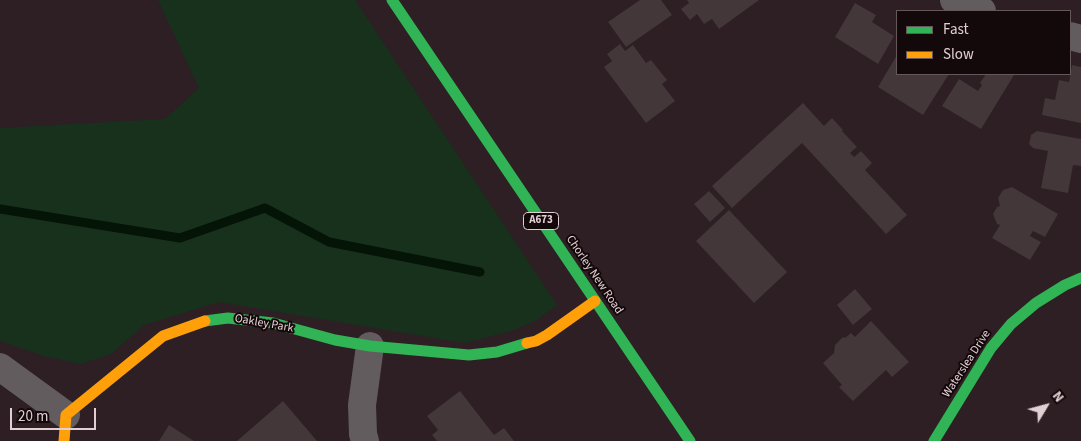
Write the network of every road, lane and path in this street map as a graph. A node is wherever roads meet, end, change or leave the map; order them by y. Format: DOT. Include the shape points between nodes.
graph roads {
  1 [pos="392,0"];
  2 [pos="1081,278"];
  3 [pos="595,301"];
  4 [pos="370,346"];
  5 [pos="0,367"];
  6 [pos="65,428"];
  7 [pos="365,441"];
  8 [pos="690,441"];
  9 [pos="934,441"];
  1 -- 3 [label="street, Chorley New Road / A673"];
  2 -- 9 [label="street, Waterslea Drive" via="1036,303 1011,324 991,348"];
  3 -- 4 [label="street, Oakley Park" via="536,341 497,352 469,355"];
  3 -- 8 [label="street, Chorley New Road / A673"];
  4 -- 6 [label="street, Oakley Park" via="273,323 228,318 207,320 163,336"];
  4 -- 7 [label="street" via="362,405"];
  5 -- 6 [label="street, Oakley Park"];
}
